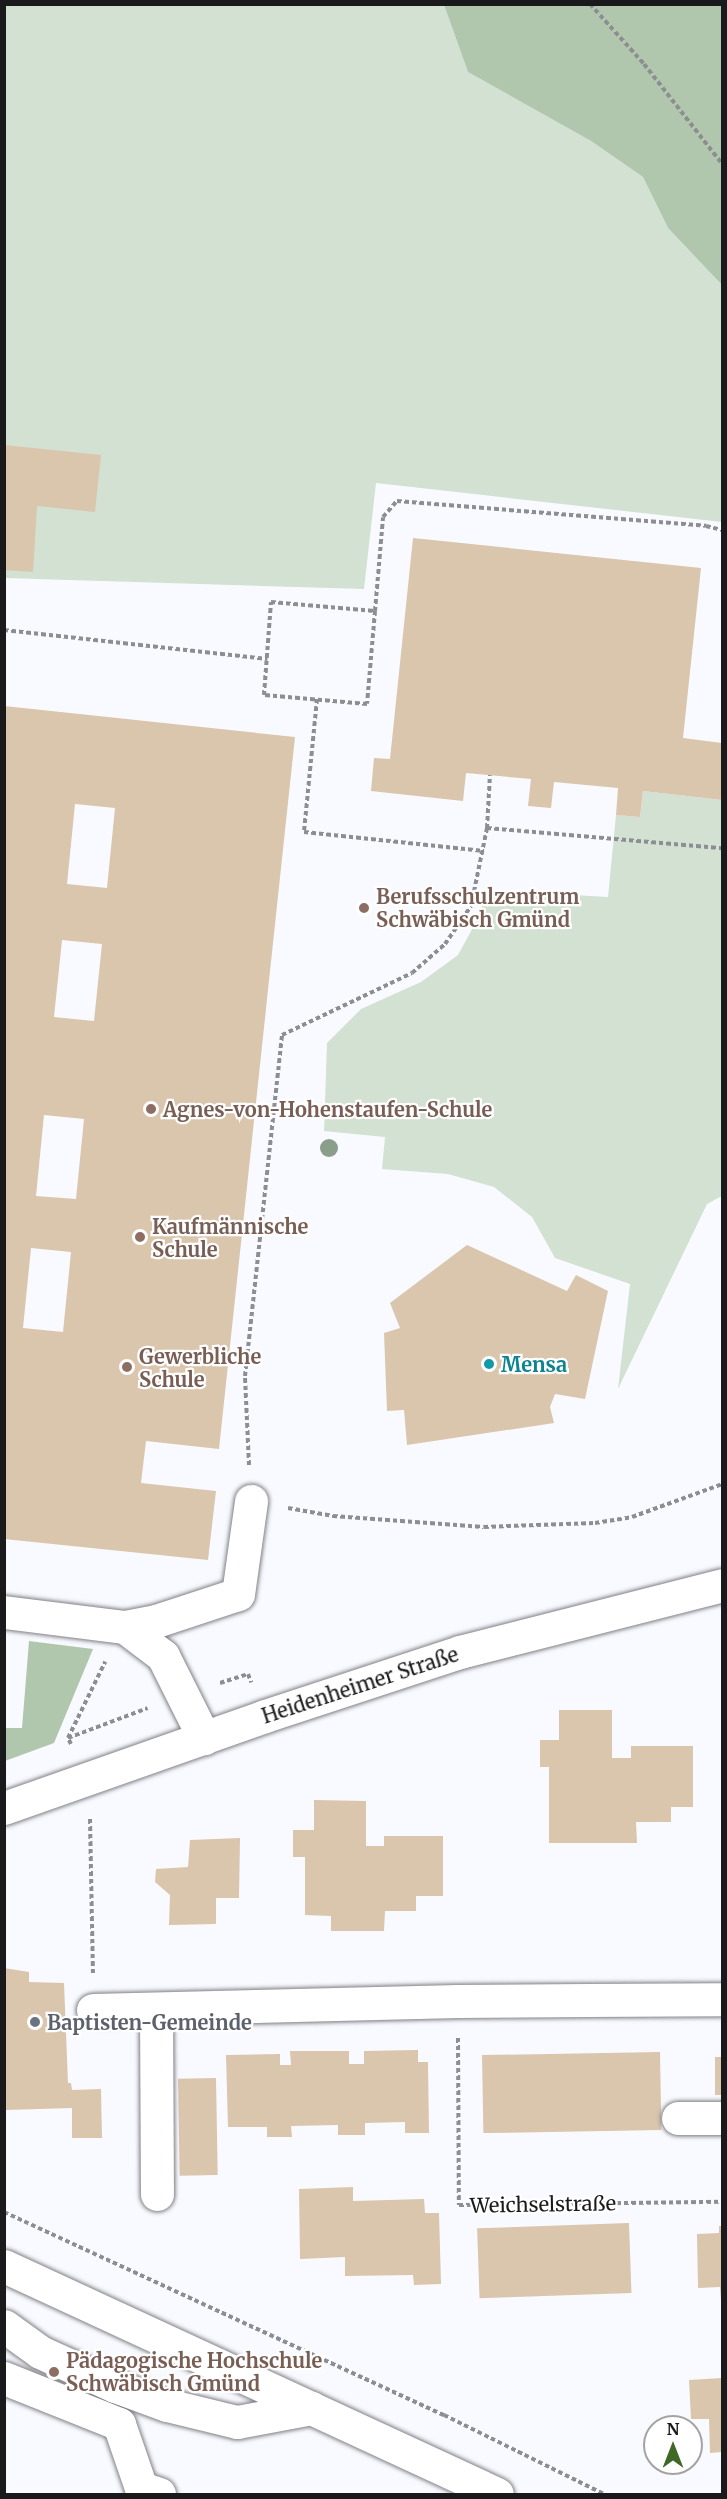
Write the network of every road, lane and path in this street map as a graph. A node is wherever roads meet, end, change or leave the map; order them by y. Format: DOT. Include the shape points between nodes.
graph roads {
  1 [pos="590,4"];
  2 [pos="723,164"];
  3 [pos="723,530"];
  4 [pos="375,610"];
  5 [pos="4,630"];
  6 [pos="267,659"];
  7 [pos="317,699"];
  8 [pos="490,775"];
  9 [pos="487,828"];
  10 [pos="723,848"];
  11 [pos="483,851"];
  12 [pos="723,1484"];
  13 [pos="251,1501"];
  14 [pos="723,1585"];
  15 [pos="4,1611"];
  16 [pos="125,1627"];
  17 [pos="204,1738"];
  18 [pos="89,1778"];
  19 [pos="4,1808"];
  20 [pos="723,1999"];
  21 [pos="458,2001"];
  22 [pos="156,2009"];
  23 [pos="93,2010"];
  24 [pos="678,2118"];
  25 [pos="723,2118"];
  26 [pos="157,2194"];
  27 [pos="723,2202"];
  28 [pos="4,2212"];
  29 [pos="4,2266"];
  30 [pos="4,2326"];
  31 [pos="4,2378"];
  32 [pos="312,2408"];
  33 [pos="159,2494"];
  34 [pos="497,2494"];
  35 [pos="604,2494"];
  1 -- 2 [label="path" via="644,64"];
  3 -- 4 [label="path" via="397,501 383,518"];
  4 -- 6 [label="path" via="271,602"];
  4 -- 7 [label="path" via="367,704"];
  5 -- 6 [label="path"];
  6 -- 7 [label="path" via="264,695"];
  7 -- 11 [label="path" via="304,832"];
  8 -- 9 [label="path"];
  9 -- 10 [label="path"];
  9 -- 11 [label="path"];
  11 -- 13 [label="path" via="471,906 445,944 412,973 282,1035 245,1376"];
  12 -- 13 [label="path" via="632,1517 595,1523 518,1526 333,1516"];
  13 -- 16 [label="street" via="238,1594"];
  14 -- 17 [label="street, Heidenheimer Straße" via="460,1652"];
  15 -- 16 [label="street"];
  16 -- 17 [label="street" via="163,1656"];
  16 -- 18 [label="path" via="90,1688 68,1738"];
  17 -- 18 [label="street, Heidenheimer Straße"];
  18 -- 19 [label="street, Heidenheimer Straße"];
  18 -- 23 [label="path"];
  20 -- 21 [label="street"];
  21 -- 22 [label="street"];
  21 -- 27 [label="path, Weichselstraße" via="459,2205"];
  22 -- 23 [label="street"];
  22 -- 26 [label="street"];
  24 -- 25 [label="street"];
  28 -- 35 [label="path" via="444,2415"];
  29 -- 32 [label="street"];
  30 -- 32 [label="street" via="40,2352 167,2405 237,2422"];
  31 -- 33 [label="street" via="119,2424 141,2488"];
  32 -- 34 [label="street"];
}
